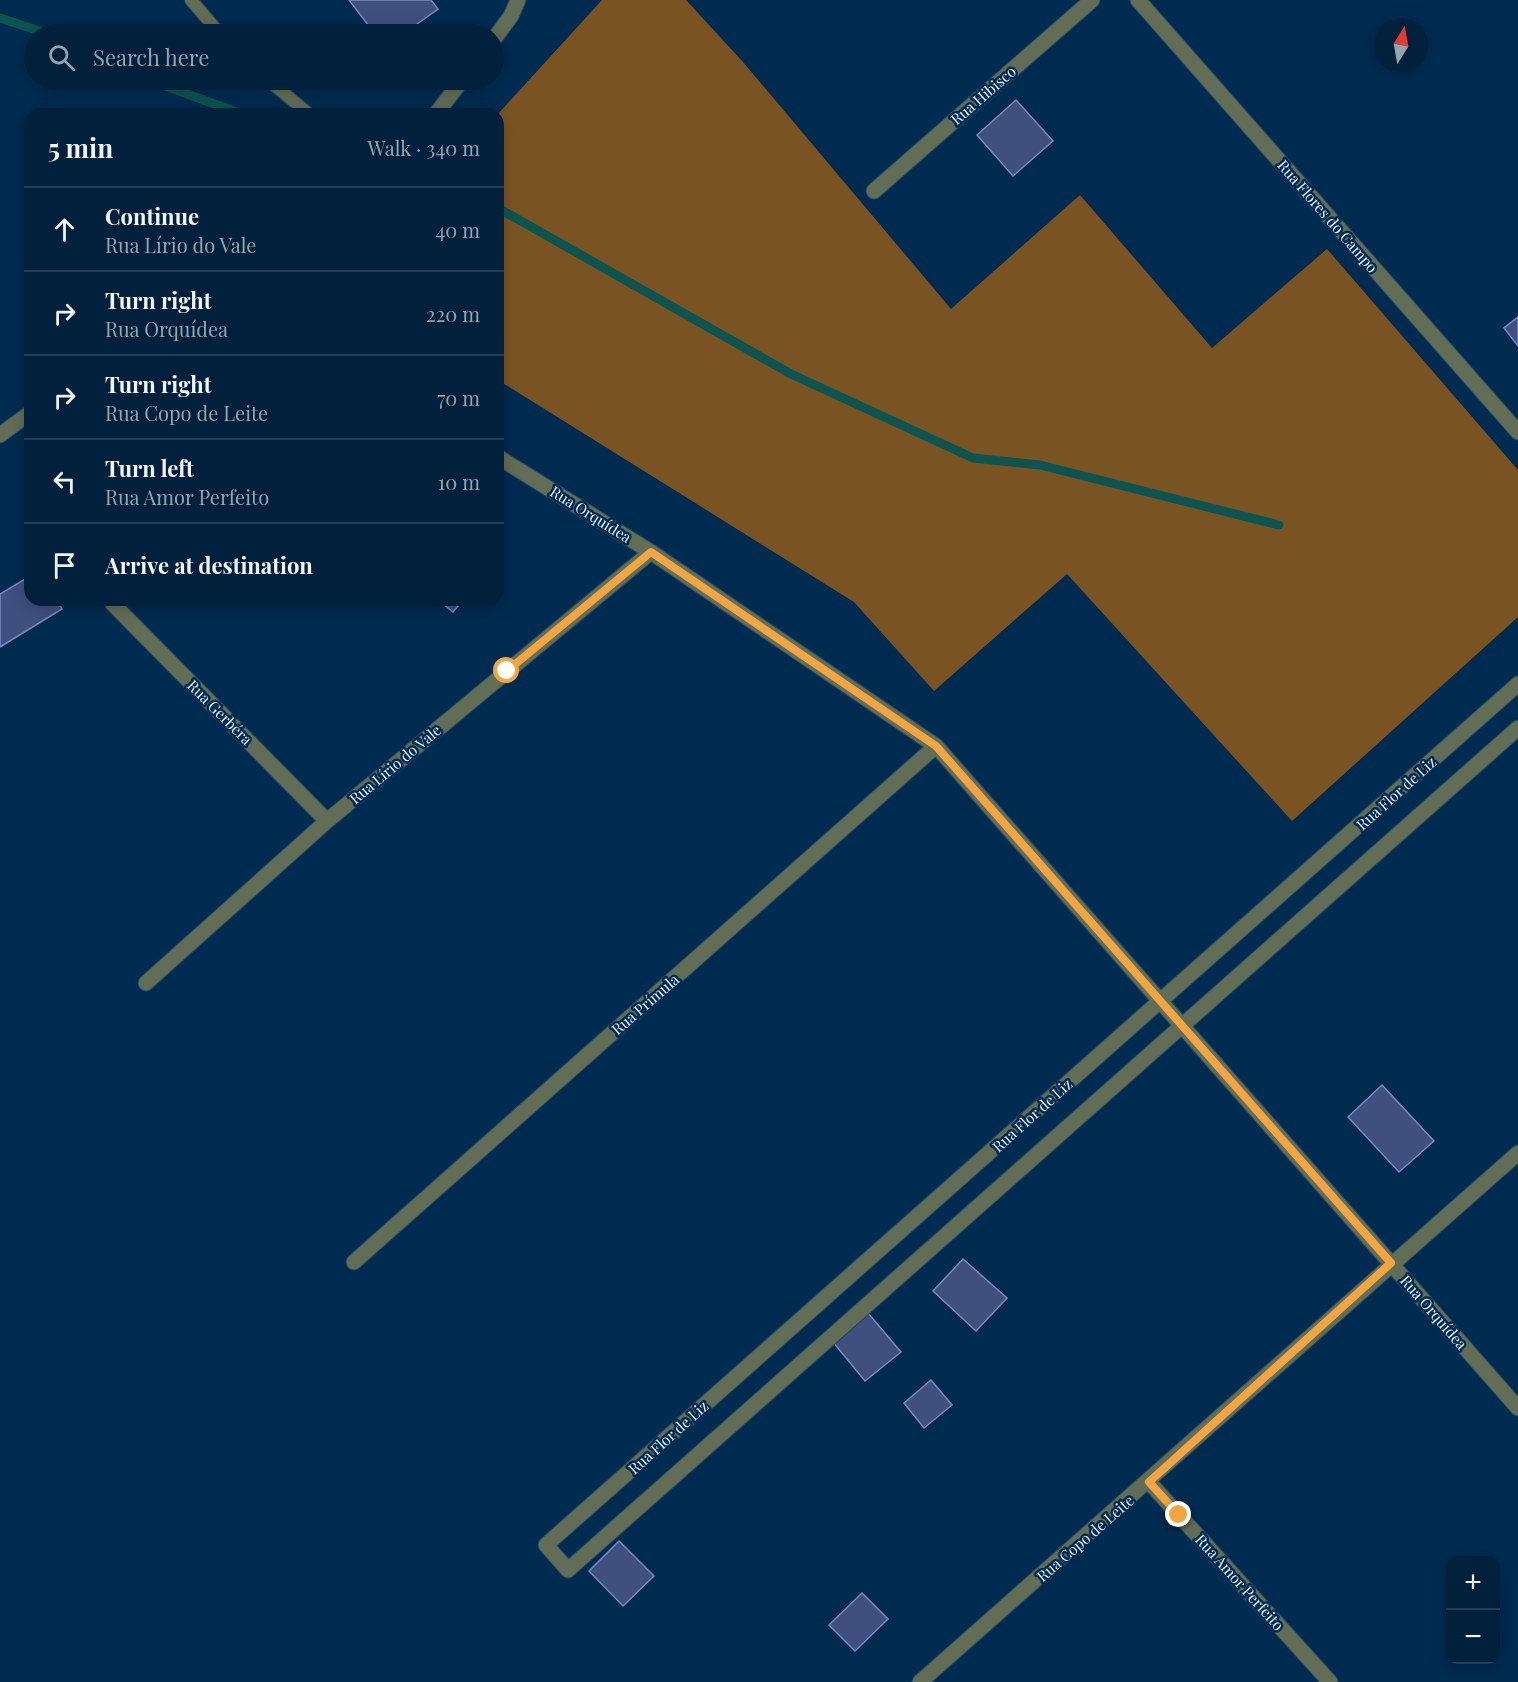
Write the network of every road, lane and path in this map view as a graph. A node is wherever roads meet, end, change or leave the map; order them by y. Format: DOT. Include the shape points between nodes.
graph roads {
  1 [pos="191,0"];
  2 [pos="518,0"];
  3 [pos="1092,0"];
  4 [pos="1138,0"];
  5 [pos="211,24"];
  6 [pos="504,25"];
  7 [pos="280,90"];
  8 [pos="454,90"];
  9 [pos="302,108"];
  10 [pos="441,108"];
  11 [pos="874,191"];
  12 [pos="24,417"];
  13 [pos="1518,432"];
  14 [pos="0,435"];
  15 [pos="504,461"];
  16 [pos="651,552"];
  17 [pos="115,606"];
  18 [pos="1518,684"];
  19 [pos="1518,728"];
  20 [pos="936,746"];
  21 [pos="327,821"];
  22 [pos="146,983"];
  23 [pos="1160,1001"];
  24 [pos="1181,1026"];
  25 [pos="1518,1153"];
  26 [pos="354,1262"];
  27 [pos="1391,1263"];
  28 [pos="1518,1408"];
  29 [pos="1149,1482"];
  30 [pos="920,1682"];
  31 [pos="1330,1682"];
  1 -- 5 [label="lane"];
  2 -- 6 [label="street"];
  3 -- 11 [label="street, Rua Hibisco"];
  4 -- 13 [label="street, Rua Flores do Campo"];
  7 -- 9 [label="lane"];
  8 -- 10 [label="street"];
  12 -- 14 [label="street"];
  15 -- 16 [label="street, Rua Orquídea"];
  16 -- 20 [label="street, Rua Orquídea"];
  16 -- 21 [label="street, Rua Lírio do Vale"];
  17 -- 21 [label="street, Rua Gerbéra"];
  18 -- 23 [label="street, Rua Flor de Liz"];
  19 -- 24 [label="street"];
  20 -- 23 [label="street, Rua Orquídea"];
  20 -- 26 [label="street, Rua Prímula"];
  21 -- 22 [label="street, Rua Lírio do Vale"];
  23 -- 24 [label="street, Rua Orquídea"];
  23 -- 24 [label="street, Rua Flor de Liz" via="546,1545 568,1569"];
  24 -- 27 [label="street, Rua Orquídea"];
  25 -- 27 [label="street, Rua Copo de Leite"];
  27 -- 28 [label="street, Rua Orquídea"];
  27 -- 29 [label="street, Rua Copo de Leite"];
  29 -- 30 [label="street, Rua Copo de Leite"];
  29 -- 31 [label="street, Rua Amor Perfeito"];
}
